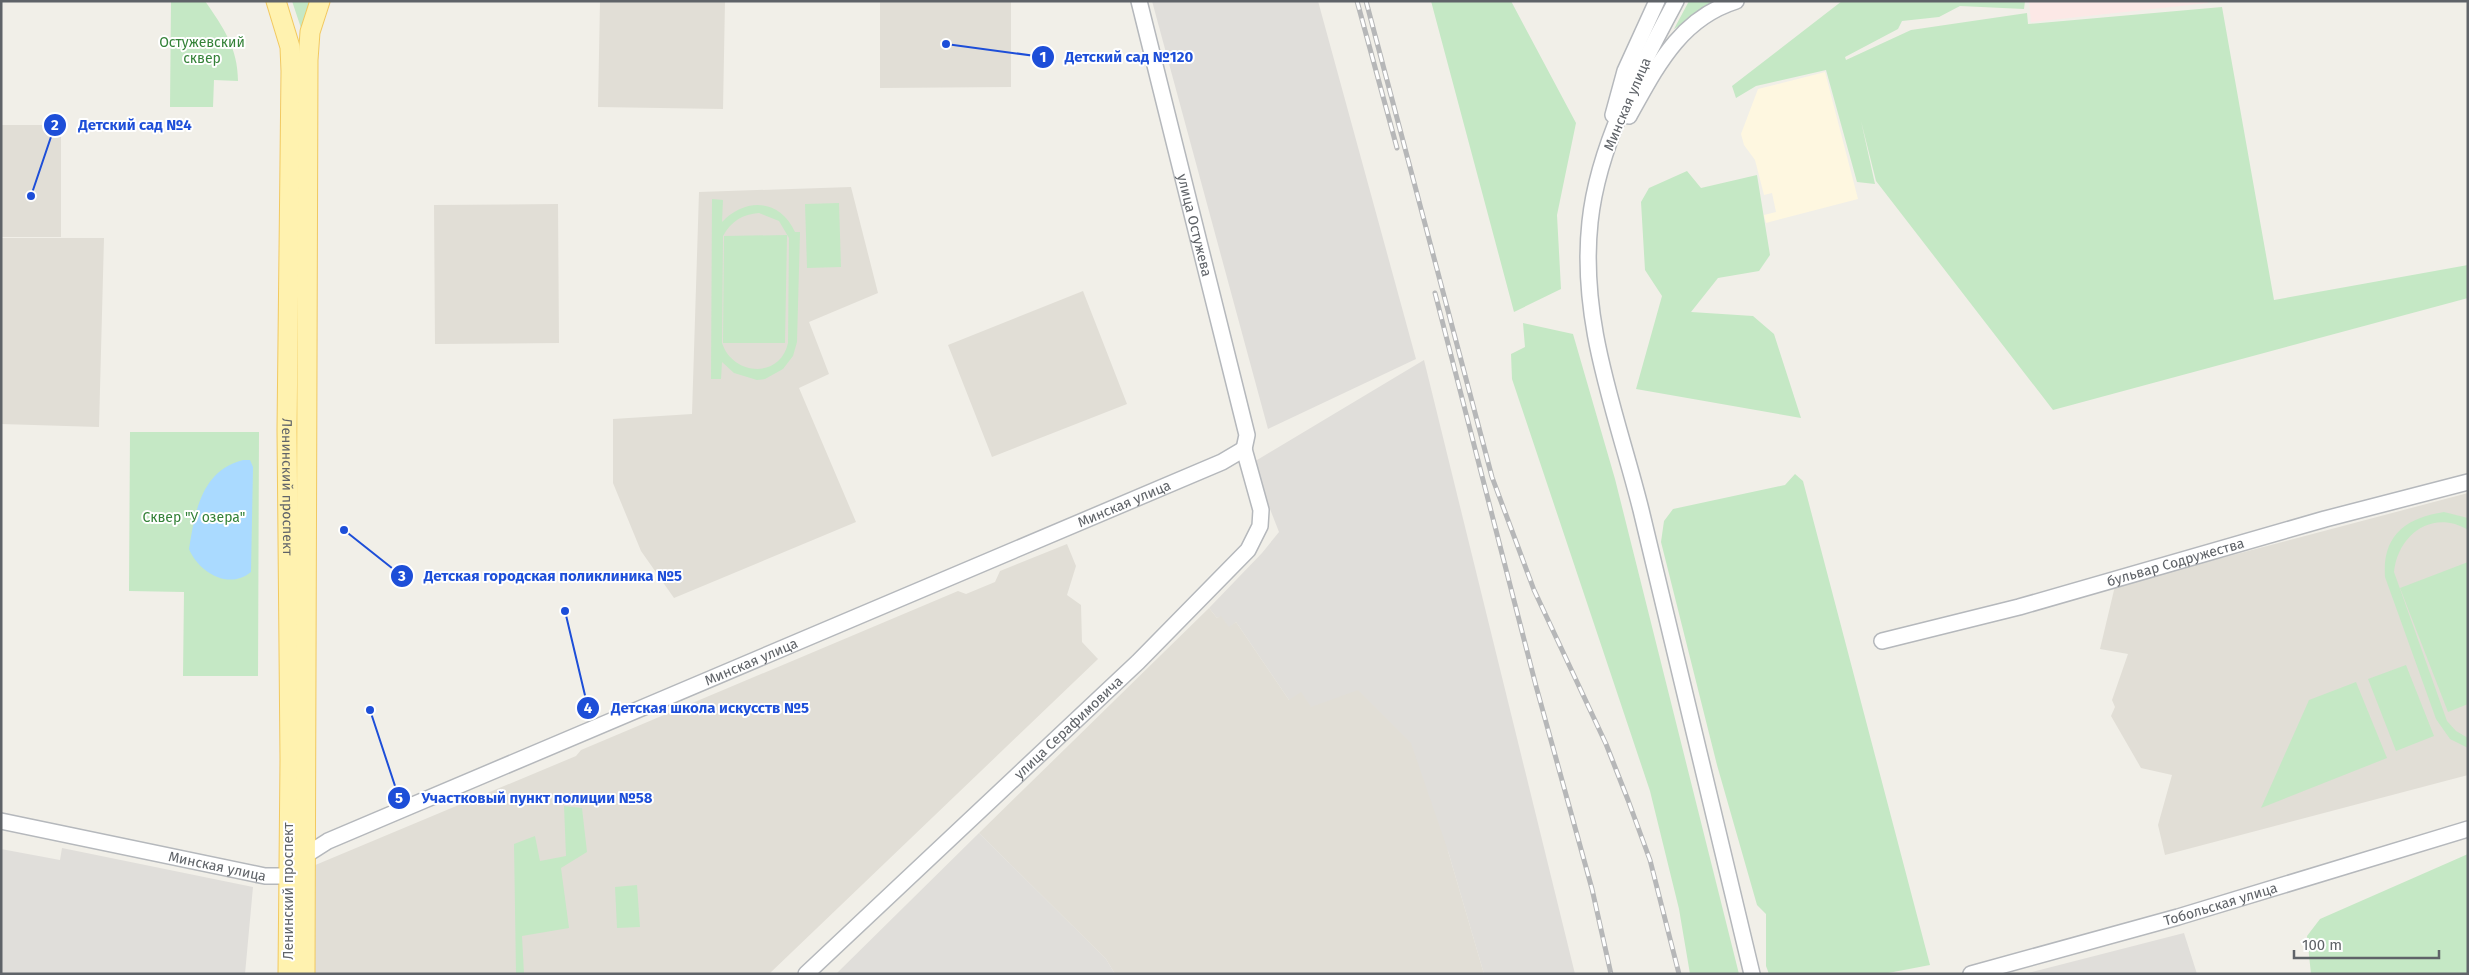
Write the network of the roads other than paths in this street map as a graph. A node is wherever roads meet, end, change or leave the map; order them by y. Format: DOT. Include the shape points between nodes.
graph roads {
  1 [pos="276,1"];
  2 [pos="320,1"];
  3 [pos="1139,1"];
  4 [pos="1657,1"];
  5 [pos="1676,1"];
  6 [pos="1736,1"];
  7 [pos="1602,163"];
  8 [pos="1244,449"];
  9 [pos="2468,482"];
  10 [pos="1882,641"];
  11 [pos="1,821"];
  12 [pos="2468,829"];
  13 [pos="306,855"];
  14 [pos="288,876"];
  15 [pos="288,974"];
  16 [pos="305,974"];
  17 [pos="806,974"];
  18 [pos="1752,974"];
  19 [pos="1971,974"];
  1 -- 14 [label="main road, Ленинский проспект" via="290,47 291,71"];
  2 -- 13 [label="main road, Ленинский проспект" via="310,32 308,60"];
  3 -- 8 [label="street, улица Остужева" via="1247,435"];
  4 -- 7 [label="street" via="1625,71"];
  5 -- 7 [label="street, Минская улица" via="1632,87"];
  6 -- 7 [label="street" via="1698,19 1673,43"];
  7 -- 18 [label="street, Минская улица" via="1592,211 1589,256 1594,339 1637,496"];
  8 -- 13 [label="street, Минская улица" via="1222,462 328,841"];
  8 -- 17 [label="street, улица Серафимовича" via="1261,510 1260,526 1248,550 1138,662"];
  9 -- 10 [label="street, бульвар Содружества" via="2325,519 2019,607"];
  11 -- 14 [label="street, Минская улица" via="265,876"];
  12 -- 19 [label="street, Тобольская улица" via="2178,917"];
  13 -- 14 [label="street, Минская улица"];
  13 -- 16 [label="main road, Ленинский проспект"];
  14 -- 15 [label="main road, Ленинский проспект"];
}
